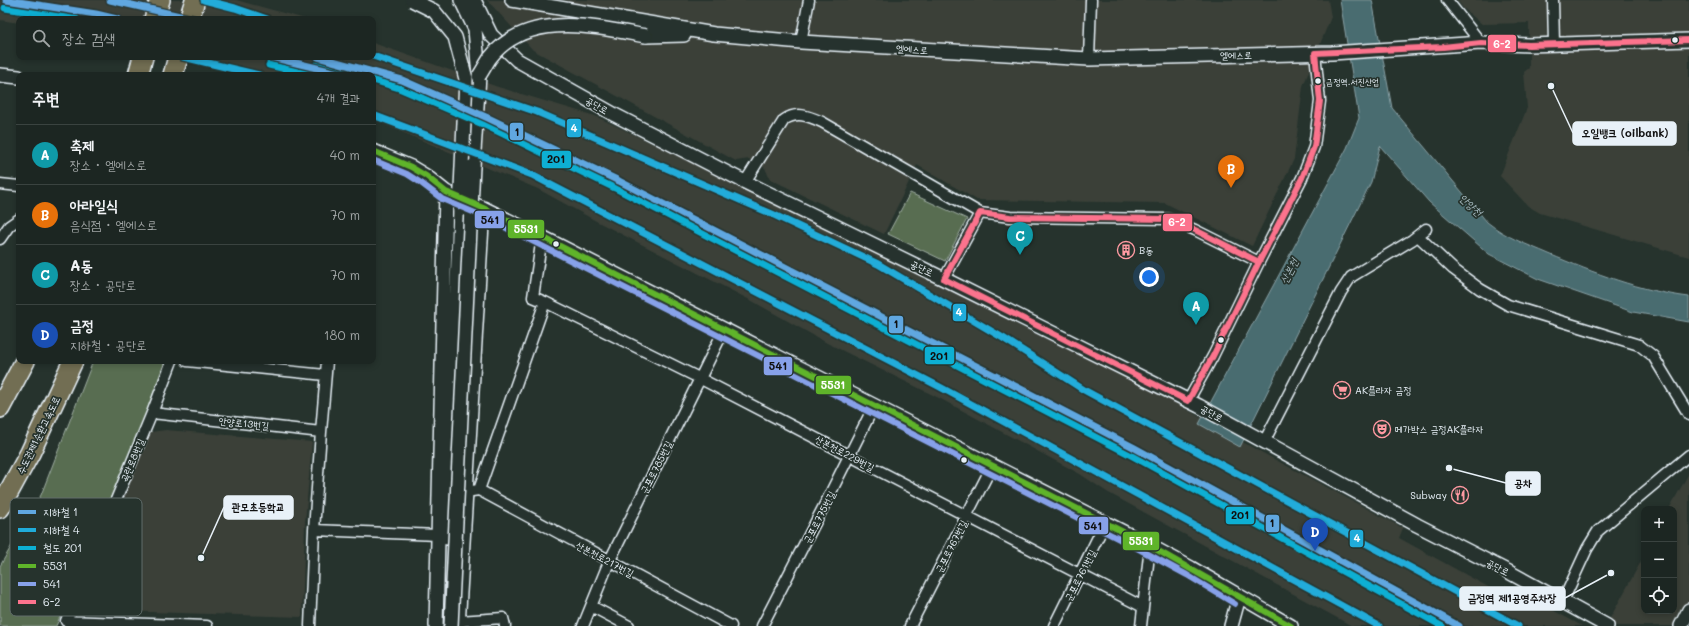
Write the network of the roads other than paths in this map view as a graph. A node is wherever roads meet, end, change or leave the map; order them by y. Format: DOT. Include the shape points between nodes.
graph roads {
  1 [pos="160,0"];
  2 [pos="194,0"];
  3 [pos="412,0"];
  4 [pos="461,0"];
  5 [pos="474,0"];
  6 [pos="512,0"];
  7 [pos="809,0"];
  8 [pos="1091,0"];
  9 [pos="1447,0"];
  10 [pos="1553,0"];
  11 [pos="155,16"];
  12 [pos="190,16"];
  13 [pos="714,34"];
  14 [pos="1689,40"];
  15 [pos="801,42"];
  16 [pos="1481,43"];
  17 [pos="1554,44"];
  18 [pos="1315,53"];
  19 [pos="1089,59"];
  20 [pos="142,60"];
  21 [pos="177,60"];
  22 [pos="139,72"];
  23 [pos="174,72"];
  24 [pos="0,75"];
  25 [pos="479,76"];
  26 [pos="16,77"];
  27 [pos="376,151"];
  28 [pos="745,182"];
  29 [pos="0,184"];
  30 [pos="16,186"];
  31 [pos="446,192"];
  32 [pos="483,208"];
  33 [pos="980,213"];
  34 [pos="16,221"];
  35 [pos="542,237"];
  36 [pos="0,238"];
  37 [pos="1259,262"];
  38 [pos="944,279"];
  39 [pos="545,302"];
  40 [pos="724,330"];
  41 [pos="23,364"];
  42 [pos="72,364"];
  43 [pos="171,364"];
  44 [pos="217,364"];
  45 [pos="326,364"];
  46 [pos="326,375"];
  47 [pos="701,379"];
  48 [pos="1193,404"];
  49 [pos="874,406"];
  50 [pos="0,408"];
  51 [pos="152,412"];
  52 [pos="1689,415"];
  53 [pos="321,432"];
  54 [pos="1264,442"];
  55 [pos="850,455"];
  56 [pos="1689,455"];
  57 [pos="992,466"];
  58 [pos="480,490"];
  59 [pos="465,492"];
  60 [pos="117,498"];
  61 [pos="0,508"];
  62 [pos="966,517"];
  63 [pos="1105,523"];
  64 [pos="314,530"];
  65 [pos="438,535"];
  66 [pos="1145,544"];
  67 [pos="609,562"];
  68 [pos="1080,574"];
  69 [pos="1239,597"];
  70 [pos="1563,601"];
  71 [pos="591,606"];
  72 [pos="1143,607"];
  73 [pos="1689,610"];
  74 [pos="68,616"];
  75 [pos="112,624"];
  76 [pos="456,624"];
  77 [pos="207,626"];
  78 [pos="310,626"];
  79 [pos="436,626"];
  80 [pos="443,626"];
  81 [pos="505,626"];
  82 [pos="583,626"];
  83 [pos="629,626"];
  84 [pos="731,626"];
  85 [pos="762,626"];
  86 [pos="910,626"];
  87 [pos="1054,626"];
  88 [pos="1141,626"];
  89 [pos="1231,626"];
  90 [pos="1291,626"];
  91 [pos="1607,626"];
  92 [pos="1681,626"];
  1 -- 11 [label="highway"];
  2 -- 12 [label="highway"];
  3 -- 80 [label="street, bridge" via="434,11 455,37 466,79"];
  4 -- 25 [label="street" via="475,29"];
  5 -- 28 [label="street, 공단로" via="491,36 517,60 615,115"];
  6 -- 13 [label="street, 엘에스로"];
  7 -- 15 [label="street"];
  8 -- 19 [label="street"];
  9 -- 16 [label="street"];
  10 -- 17 [label="street"];
  13 -- 15 [label="street, 엘에스로"];
  13 -- 25 [label="street, bridge" via="646,36 563,25 535,29 502,47 491,57"];
  14 -- 17 [label="street"];
  15 -- 19 [label="street, 엘에스로"];
  16 -- 17 [label="street"];
  16 -- 18 [label="street, 엘에스로"];
  18 -- 19 [label="street, 엘에스로"];
  18 -- 37 [label="street" via="1320,102 1314,147 1302,178"];
  20 -- 22 [label="highway"];
  21 -- 23 [label="highway"];
  24 -- 26 [label="street"];
  25 -- 76 [label="street, bridge" via="475,117"];
  27 -- 31 [label="street" via="411,167"];
  28 -- 33 [label="street" via="784,120 798,114 822,122"];
  28 -- 38 [label="street, 공단로"];
  29 -- 30 [label="street"];
  31 -- 32 [label="street"];
  31 -- 65 [label="street"];
  32 -- 35 [label="street"];
  32 -- 59 [label="street"];
  33 -- 37 [label="street" via="1010,217 1169,219"];
  33 -- 38 [label="street"];
  34 -- 36 [label="street"];
  35 -- 39 [label="street" via="533,297"];
  35 -- 40 [label="street"];
  37 -- 48 [label="street" via="1213,356"];
  38 -- 48 [label="street, 공단로"];
  39 -- 47 [label="street, 산본천로229번길"];
  39 -- 58 [label="street"];
  40 -- 47 [label="street, 군포로785번길"];
  40 -- 49 [label="street"];
  41 -- 50 [label="highway"];
  42 -- 61 [label="highway, 수도권제1순환고속도로" via="30,453"];
  43 -- 51 [label="street"];
  44 -- 46 [label="street"];
  45 -- 46 [label="street"];
  46 -- 53 [label="street"];
  47 -- 55 [label="street, 산본천로229번길"];
  47 -- 67 [label="street, 군포로785번길"];
  48 -- 54 [label="street, 공단로"];
  49 -- 55 [label="street, 군포로775번길"];
  49 -- 57 [label="street"];
  51 -- 53 [label="street, 안양로13번길"];
  51 -- 60 [label="street, 곡란로8번길"];
  52 -- 54 [label="street" via="1653,356 1638,345 1508,305 1453,269 1422,233 1351,277"];
  53 -- 64 [label="street"];
  54 -- 70 [label="street, 공단로"];
  55 -- 62 [label="street, 산본천로229번길"];
  55 -- 85 [label="street, 군포로775번길"];
  56 -- 70 [label="street" via="1598,531"];
  57 -- 62 [label="street, 군포로767번길"];
  57 -- 63 [label="street"];
  58 -- 59 [label="street"];
  58 -- 67 [label="street, 산본천로217번길"];
  59 -- 76 [label="street"];
  62 -- 68 [label="street, 산본천로229번길"];
  62 -- 86 [label="street, 군포로767번길"];
  63 -- 66 [label="street"];
  63 -- 68 [label="street, 군포로761번길"];
  64 -- 65 [label="street"];
  64 -- 78 [label="street"];
  65 -- 79 [label="street"];
  66 -- 69 [label="street"];
  66 -- 72 [label="street"];
  67 -- 71 [label="street, 군포로785번길"];
  67 -- 84 [label="street, 산본천로217번길"];
  68 -- 72 [label="street, 산본천로229번길"];
  68 -- 87 [label="street, 군포로761번길"];
  69 -- 89 [label="street"];
  69 -- 90 [label="street"];
  70 -- 91 [label="street, 공단로"];
  71 -- 82 [label="street, 군포로785번길"];
  71 -- 83 [label="street"];
  72 -- 88 [label="street"];
  73 -- 92 [label="street"];
  74 -- 75 [label="street, 곡란로8번길" via="66,621"];
  75 -- 77 [label="street, 곡란로8번길"];
  76 -- 81 [label="street" via="503,618"];
}
